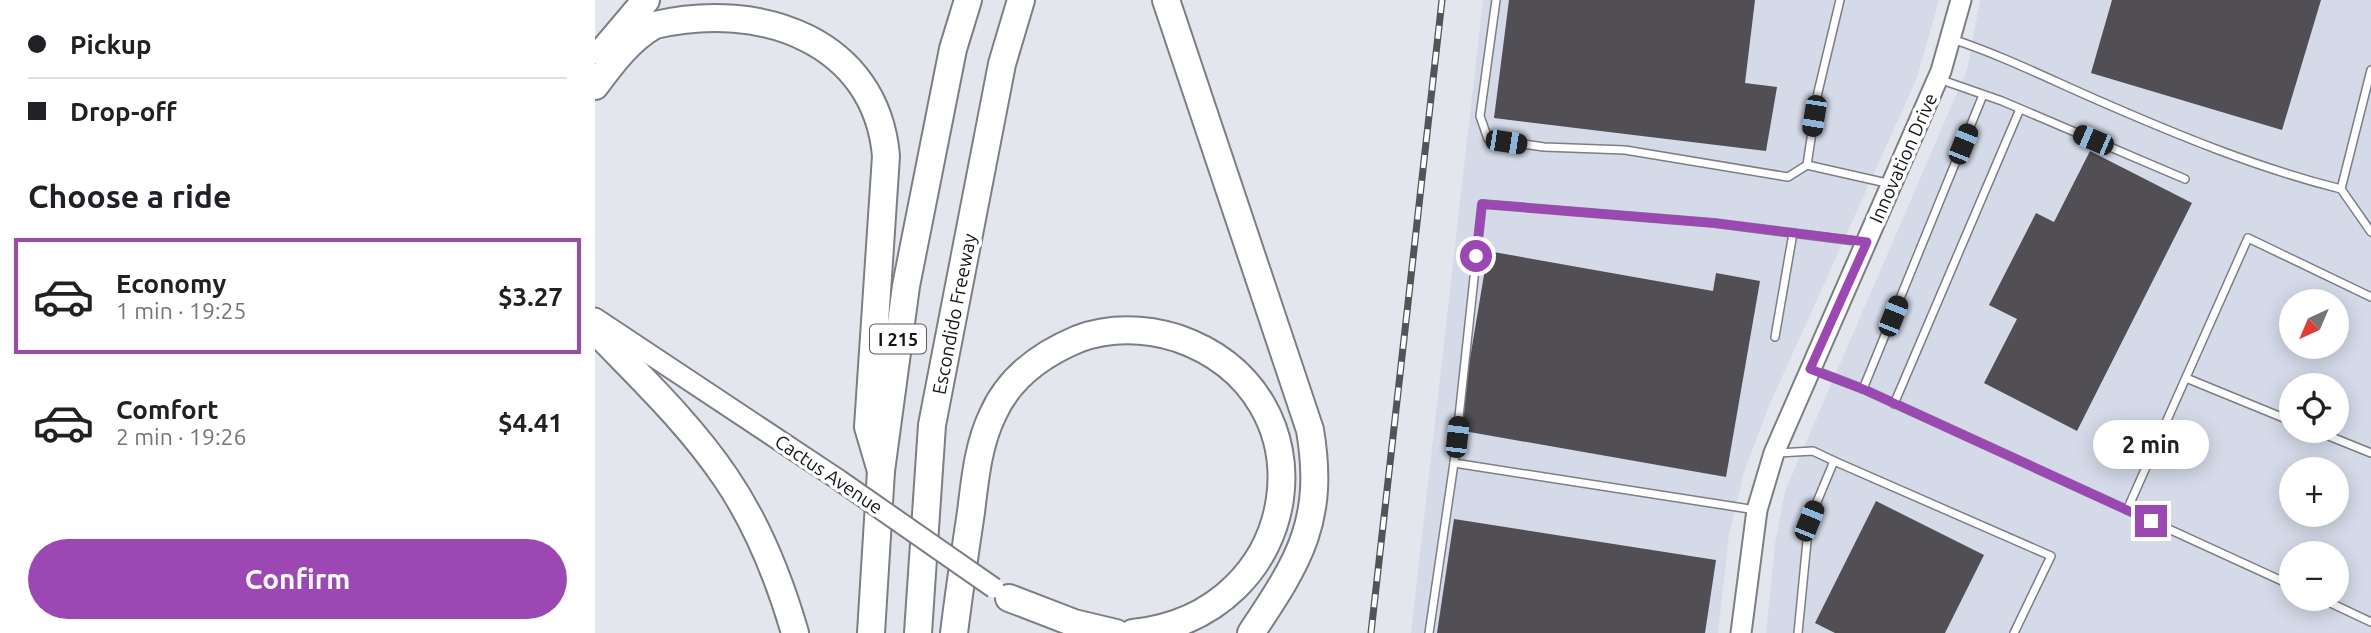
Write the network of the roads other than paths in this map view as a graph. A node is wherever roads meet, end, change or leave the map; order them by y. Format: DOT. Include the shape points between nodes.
graph roads {
  1 [pos="646,0"];
  2 [pos="968,0"];
  3 [pos="1021,0"];
  4 [pos="1166,0"];
  5 [pos="1496,0"];
  6 [pos="1840,0"];
  7 [pos="1961,0"];
  8 [pos="1951,38"];
  9 [pos="595,60"];
  10 [pos="2371,70"];
  11 [pos="1938,78"];
  12 [pos="595,86"];
  13 [pos="1983,95"];
  14 [pos="2020,108"];
  15 [pos="1807,165"];
  16 [pos="2185,179"];
  17 [pos="1892,184"];
  18 [pos="2341,189"];
  19 [pos="2371,232"];
  20 [pos="1793,233"];
  21 [pos="1867,242"];
  22 [pos="2371,297"];
  23 [pos="595,318"];
  24 [pos="595,330"];
  25 [pos="1775,337"];
  26 [pos="1810,369"];
  27 [pos="2186,379"];
  28 [pos="1863,389"];
  29 [pos="1894,404"];
  30 [pos="2279,416"];
  31 [pos="2346,443"];
  32 [pos="1774,453"];
  33 [pos="2371,453"];
  34 [pos="1834,461"];
  35 [pos="1454,463"];
  36 [pos="881,471"];
  37 [pos="1757,510"];
  38 [pos="2127,510"];
  39 [pos="2279,580"];
  40 [pos="1002,593"];
  41 [pos="2348,611"];
  42 [pos="2371,622"];
  43 [pos="795,633"];
  44 [pos="871,633"];
  45 [pos="918,633"];
  46 [pos="954,633"];
  47 [pos="1061,633"];
  48 [pos="1116,633"];
  49 [pos="1133,633"];
  50 [pos="1251,633"];
  51 [pos="1429,633"];
  52 [pos="1741,633"];
  53 [pos="1798,633"];
  54 [pos="2014,633"];
  1 -- 9 [label="highway"];
  2 -- 36 [label="highway, I 215" via="953,49 906,286"];
  3 -- 45 [label="highway, Escondido Freeway / I 215" via="1002,64 932,425"];
  4 -- 50 [label="highway" via="1310,430 1316,467 1310,527 1299,559"];
  5 -- 15 [label="lane" via="1480,116 1487,139 1625,150 1788,177"];
  6 -- 15 [label="lane" via="1818,92"];
  7 -- 8 [label="street, Innovation Drive"];
  8 -- 11 [label="street, Innovation Drive"];
  8 -- 18 [label="lane" via="2280,173"];
  10 -- 18 [label="lane"];
  11 -- 13 [label="lane"];
  11 -- 17 [label="street, Innovation Drive"];
  12 -- 36 [label="highway" via="628,45 653,26 716,6 758,8 795,19 828,39 852,63 879,114 886,156 868,427"];
  13 -- 14 [label="lane"];
  13 -- 28 [label="lane"];
  14 -- 16 [label="lane"];
  14 -- 29 [label="lane"];
  15 -- 17 [label="lane"];
  17 -- 21 [label="street, Innovation Drive"];
  18 -- 19 [label="lane"];
  20 -- 21 [label="lane"];
  20 -- 25 [label="lane"];
  20 -- 35 [label="lane" via="1482,204"];
  21 -- 26 [label="street, Innovation Drive"];
  22 -- 27 [label="lane" via="2248,238"];
  23 -- 40 [label="street, Cactus Avenue, bridge"];
  24 -- 43 [label="highway" via="692,432 726,478 781,585"];
  26 -- 28 [label="lane"];
  26 -- 32 [label="street, Innovation Drive"];
  27 -- 30 [label="lane"];
  27 -- 38 [label="lane"];
  28 -- 29 [label="lane"];
  29 -- 38 [label="lane"];
  31 -- 33 [label="lane"];
  32 -- 34 [label="lane" via="1813,451"];
  32 -- 37 [label="street, Innovation Drive"];
  34 -- 53 [label="lane" via="1809,521"];
  34 -- 54 [label="lane" via="2050,556"];
  35 -- 37 [label="lane"];
  35 -- 51 [label="lane"];
  36 -- 44 [label="highway, I 215"];
  37 -- 52 [label="street, Innovation Drive"];
  38 -- 39 [label="lane"];
  40 -- 47 [label="street, Cactus Avenue"];
  40 -- 48 [label="highway" via="1074,623"];
  41 -- 42 [label="lane"];
  46 -- 49 [label="highway" via="978,459 1005,392 1039,359 1084,337 1125,330 1165,334 1190,343 1235,373 1256,397 1267,419 1280,463 1281,488 1278,513 1260,559 1226,598 1181,624"];
}
